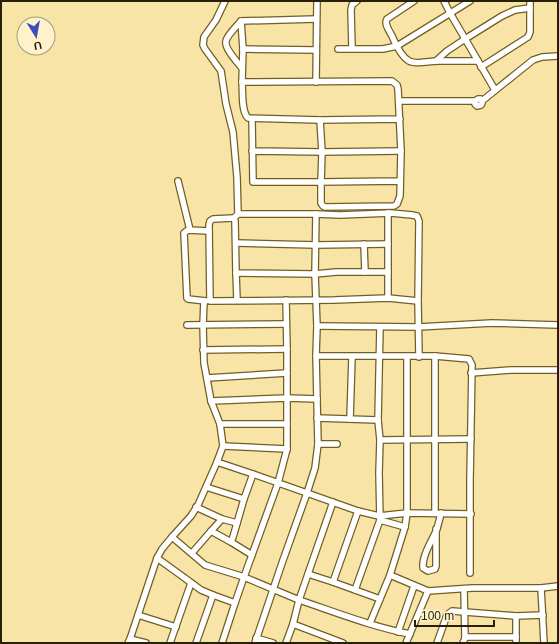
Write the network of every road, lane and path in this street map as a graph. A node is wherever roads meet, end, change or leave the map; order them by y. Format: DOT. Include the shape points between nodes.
graph roads {
  1 [pos="225,1"];
  2 [pos="317,1"];
  3 [pos="356,1"];
  4 [pos="414,1"];
  5 [pos="444,1"];
  6 [pos="470,1"];
  7 [pos="530,1"];
  8 [pos="530,8"];
  9 [pos="450,13"];
  10 [pos="316,19"];
  11 [pos="241,21"];
  12 [pos="465,39"];
  13 [pos="397,46"];
  14 [pos="352,48"];
  15 [pos="243,49"];
  16 [pos="338,49"];
  17 [pos="316,50"];
  18 [pos="558,56"];
  19 [pos="436,61"];
  20 [pos="478,61"];
  21 [pos="481,67"];
  22 [pos="242,68"];
  23 [pos="242,82"];
  24 [pos="316,82"];
  25 [pos="495,90"];
  26 [pos="399,101"];
  27 [pos="252,119"];
  28 [pos="400,119"];
  29 [pos="320,120"];
  30 [pos="252,151"];
  31 [pos="401,151"];
  32 [pos="322,152"];
  33 [pos="178,181"];
  34 [pos="400,181"];
  35 [pos="321,182"];
  36 [pos="316,214"];
  37 [pos="388,214"];
  38 [pos="236,216"];
  39 [pos="190,230"];
  40 [pos="209,231"];
  41 [pos="236,243"];
  42 [pos="364,244"];
  43 [pos="388,244"];
  44 [pos="316,245"];
  45 [pos="365,272"];
  46 [pos="388,272"];
  47 [pos="236,273"];
  48 [pos="315,274"];
  49 [pos="388,298"];
  50 [pos="237,300"];
  51 [pos="286,300"];
  52 [pos="316,300"];
  53 [pos="204,301"];
  54 [pos="210,301"];
  55 [pos="418,301"];
  56 [pos="203,324"];
  57 [pos="286,324"];
  58 [pos="187,325"];
  59 [pos="558,325"];
  60 [pos="317,326"];
  61 [pos="380,327"];
  62 [pos="418,327"];
  63 [pos="203,350"];
  64 [pos="287,350"];
  65 [pos="316,356"];
  66 [pos="435,356"];
  67 [pos="352,357"];
  68 [pos="379,357"];
  69 [pos="407,357"];
  70 [pos="419,357"];
  71 [pos="558,370"];
  72 [pos="286,373"];
  73 [pos="472,373"];
  74 [pos="207,378"];
  75 [pos="287,398"];
  76 [pos="317,399"];
  77 [pos="211,401"];
  78 [pos="318,418"];
  79 [pos="350,419"];
  80 [pos="378,420"];
  81 [pos="220,424"];
  82 [pos="286,424"];
  83 [pos="407,439"];
  84 [pos="435,439"];
  85 [pos="471,439"];
  86 [pos="380,440"];
  87 [pos="318,444"];
  88 [pos="337,444"];
  89 [pos="223,446"];
  90 [pos="287,450"];
  91 [pos="217,462"];
  92 [pos="253,474"];
  93 [pos="278,483"];
  94 [pos="206,487"];
  95 [pos="307,493"];
  96 [pos="244,499"];
  97 [pos="333,502"];
  98 [pos="196,507"];
  99 [pos="358,511"];
  100 [pos="407,513"];
  101 [pos="435,513"];
  102 [pos="441,514"];
  103 [pos="470,514"];
  104 [pos="379,518"];
  105 [pos="222,519"];
  106 [pos="237,523"];
  107 [pos="405,527"];
  108 [pos="436,529"];
  109 [pos="211,531"];
  110 [pos="172,537"];
  111 [pos="231,542"];
  112 [pos="192,553"];
  113 [pos="252,555"];
  114 [pos="156,558"];
  115 [pos="470,573"];
  116 [pos="308,574"];
  117 [pos="390,575"];
  118 [pos="244,577"];
  119 [pos="332,582"];
  120 [pos="191,584"];
  121 [pos="414,586"];
  122 [pos="558,586"];
  123 [pos="541,588"];
  124 [pos="274,589"];
  125 [pos="464,589"];
  126 [pos="355,590"];
  127 [pos="428,591"];
  128 [pos="213,596"];
  129 [pos="380,599"];
  130 [pos="299,600"];
  131 [pos="235,603"];
  132 [pos="464,612"];
  133 [pos="138,615"];
  134 [pos="516,616"];
  135 [pos="543,616"];
  136 [pos="293,624"];
  137 [pos="370,624"];
  138 [pos="176,627"];
  139 [pos="398,632"];
  140 [pos="410,634"];
  141 [pos="464,640"];
  142 [pos="516,640"];
  143 [pos="129,641"];
  144 [pos="256,641"];
  145 [pos="146,643"];
  146 [pos="170,643"];
  147 [pos="196,643"];
  148 [pos="222,643"];
  149 [pos="273,643"];
  150 [pos="286,643"];
  151 [pos="343,643"];
  152 [pos="406,643"];
  153 [pos="437,643"];
  154 [pos="544,643"];
  1 -- 38 [label="street" via="204,37 203,45 221,70 237,177"];
  2 -- 10 [label="street"];
  3 -- 14 [label="street" via="351,10"];
  4 -- 13 [label="street" via="386,20"];
  5 -- 9 [label="street"];
  6 -- 9 [label="street"];
  7 -- 8 [label="street"];
  8 -- 12 [label="street" via="515,10"];
  8 -- 21 [label="street" via="528,37"];
  9 -- 12 [label="street"];
  9 -- 13 [label="street"];
  10 -- 11 [label="street"];
  10 -- 17 [label="street"];
  11 -- 15 [label="street"];
  11 -- 22 [label="street" via="226,40 226,47"];
  12 -- 19 [label="street"];
  12 -- 20 [label="street"];
  13 -- 14 [label="street"];
  13 -- 19 [label="street" via="406,59 412,62"];
  14 -- 16 [label="street"];
  15 -- 17 [label="street"];
  15 -- 22 [label="street"];
  17 -- 24 [label="street"];
  18 -- 25 [label="street" via="533,60"];
  19 -- 20 [label="street"];
  20 -- 21 [label="street"];
  21 -- 25 [label="street"];
  22 -- 23 [label="street"];
  23 -- 24 [label="street"];
  23 -- 27 [label="street" via="244,114"];
  24 -- 26 [label="street" via="392,81 398,89"];
  25 -- 26 [label="street" via="478,106 475,101"];
  26 -- 28 [label="street"];
  27 -- 29 [label="street"];
  27 -- 30 [label="street"];
  28 -- 29 [label="street"];
  28 -- 31 [label="street"];
  29 -- 32 [label="street"];
  30 -- 32 [label="street"];
  30 -- 35 [label="street" via="253,182"];
  31 -- 32 [label="street"];
  31 -- 34 [label="street"];
  32 -- 35 [label="street"];
  33 -- 39 [label="street"];
  34 -- 35 [label="street"];
  34 -- 35 [label="street" via="400,196 396,206 332,207 322,205"];
  36 -- 37 [label="street"];
  36 -- 38 [label="street"];
  36 -- 44 [label="street"];
  37 -- 43 [label="street"];
  37 -- 55 [label="street" via="412,215 418,218"];
  38 -- 40 [label="street" via="211,220"];
  38 -- 41 [label="street"];
  39 -- 40 [label="street"];
  39 -- 53 [label="street" via="184,233 187,298"];
  40 -- 54 [label="street"];
  41 -- 44 [label="street"];
  41 -- 47 [label="street"];
  42 -- 43 [label="street"];
  42 -- 44 [label="street"];
  42 -- 45 [label="street"];
  43 -- 46 [label="street"];
  44 -- 48 [label="street"];
  45 -- 46 [label="street"];
  45 -- 48 [label="street"];
  46 -- 49 [label="street"];
  47 -- 48 [label="street"];
  47 -- 50 [label="street"];
  48 -- 52 [label="street"];
  49 -- 52 [label="street"];
  49 -- 55 [label="street"];
  50 -- 51 [label="street"];
  50 -- 54 [label="street"];
  51 -- 52 [label="street"];
  51 -- 57 [label="street"];
  52 -- 60 [label="street"];
  53 -- 54 [label="street"];
  53 -- 56 [label="street"];
  55 -- 62 [label="street"];
  56 -- 57 [label="street"];
  56 -- 58 [label="street"];
  56 -- 63 [label="street"];
  57 -- 64 [label="street"];
  59 -- 62 [label="street" via="492,323"];
  60 -- 61 [label="street"];
  60 -- 65 [label="street"];
  61 -- 62 [label="street"];
  61 -- 68 [label="street"];
  62 -- 70 [label="street"];
  63 -- 64 [label="street"];
  63 -- 74 [label="street"];
  64 -- 72 [label="street"];
  65 -- 67 [label="street"];
  65 -- 76 [label="street"];
  66 -- 70 [label="street"];
  66 -- 73 [label="street" via="469,359"];
  66 -- 84 [label="street"];
  67 -- 68 [label="street"];
  67 -- 79 [label="street"];
  68 -- 69 [label="street"];
  68 -- 80 [label="street"];
  69 -- 70 [label="street"];
  69 -- 83 [label="street"];
  71 -- 73 [label="street"];
  72 -- 74 [label="street"];
  72 -- 75 [label="street"];
  73 -- 85 [label="street"];
  74 -- 77 [label="street"];
  75 -- 76 [label="street"];
  75 -- 77 [label="street"];
  75 -- 82 [label="street"];
  76 -- 78 [label="street"];
  77 -- 81 [label="street"];
  78 -- 79 [label="street"];
  78 -- 87 [label="street"];
  79 -- 80 [label="street"];
  80 -- 86 [label="street"];
  81 -- 82 [label="street"];
  81 -- 89 [label="street"];
  82 -- 90 [label="street"];
  83 -- 84 [label="street"];
  83 -- 86 [label="street"];
  83 -- 100 [label="street"];
  84 -- 85 [label="street"];
  84 -- 101 [label="street"];
  85 -- 103 [label="street"];
  86 -- 104 [label="street"];
  87 -- 88 [label="street"];
  87 -- 95 [label="street" via="315,468"];
  89 -- 90 [label="street"];
  89 -- 91 [label="street"];
  90 -- 93 [label="street"];
  91 -- 92 [label="street"];
  91 -- 94 [label="street"];
  92 -- 93 [label="street"];
  92 -- 96 [label="street"];
  93 -- 95 [label="street"];
  93 -- 113 [label="street"];
  94 -- 96 [label="street"];
  94 -- 98 [label="street"];
  95 -- 97 [label="street"];
  95 -- 124 [label="street"];
  96 -- 106 [label="street"];
  97 -- 99 [label="street"];
  97 -- 116 [label="street"];
  98 -- 105 [label="street"];
  98 -- 110 [label="street"];
  99 -- 104 [label="street"];
  99 -- 119 [label="street"];
  100 -- 101 [label="street"];
  100 -- 104 [label="street"];
  100 -- 107 [label="street"];
  101 -- 102 [label="street"];
  102 -- 103 [label="street"];
  102 -- 108 [label="street"];
  103 -- 115 [label="street"];
  104 -- 107 [label="street"];
  104 -- 126 [label="street"];
  105 -- 106 [label="street"];
  105 -- 109 [label="street"];
  106 -- 111 [label="street"];
  107 -- 117 [label="street"];
  108 -- 108 [label="street" via="427,548 423,566 424,570 428,571 436,566"];
  109 -- 111 [label="street"];
  109 -- 112 [label="street"];
  110 -- 112 [label="street"];
  110 -- 114 [label="street"];
  111 -- 113 [label="street"];
  112 -- 118 [label="street" via="205,565"];
  113 -- 118 [label="street"];
  114 -- 120 [label="street"];
  114 -- 133 [label="street"];
  116 -- 119 [label="street"];
  116 -- 130 [label="street"];
  117 -- 121 [label="street"];
  117 -- 129 [label="street"];
  118 -- 124 [label="street"];
  118 -- 131 [label="street"];
  119 -- 126 [label="street"];
  120 -- 128 [label="street"];
  120 -- 138 [label="street"];
  121 -- 127 [label="street"];
  121 -- 139 [label="street"];
  122 -- 123 [label="street"];
  123 -- 125 [label="street"];
  123 -- 135 [label="street"];
  124 -- 130 [label="street"];
  124 -- 144 [label="street"];
  125 -- 127 [label="street"];
  125 -- 132 [label="street"];
  126 -- 129 [label="street"];
  127 -- 140 [label="street"];
  128 -- 131 [label="street"];
  128 -- 147 [label="street"];
  129 -- 137 [label="street"];
  130 -- 136 [label="street"];
  130 -- 137 [label="street"];
  131 -- 148 [label="street"];
  132 -- 134 [label="street"];
  132 -- 141 [label="street"];
  132 -- 153 [label="street" via="453,611 447,615"];
  133 -- 138 [label="street"];
  133 -- 143 [label="street"];
  134 -- 135 [label="street"];
  134 -- 142 [label="street"];
  135 -- 154 [label="street"];
  136 -- 150 [label="street"];
  136 -- 151 [label="street"];
  137 -- 139 [label="street"];
  138 -- 146 [label="street"];
  139 -- 140 [label="street"];
  140 -- 152 [label="street"];
  141 -- 142 [label="street"];
  143 -- 145 [label="street"];
  144 -- 149 [label="street"];
}
